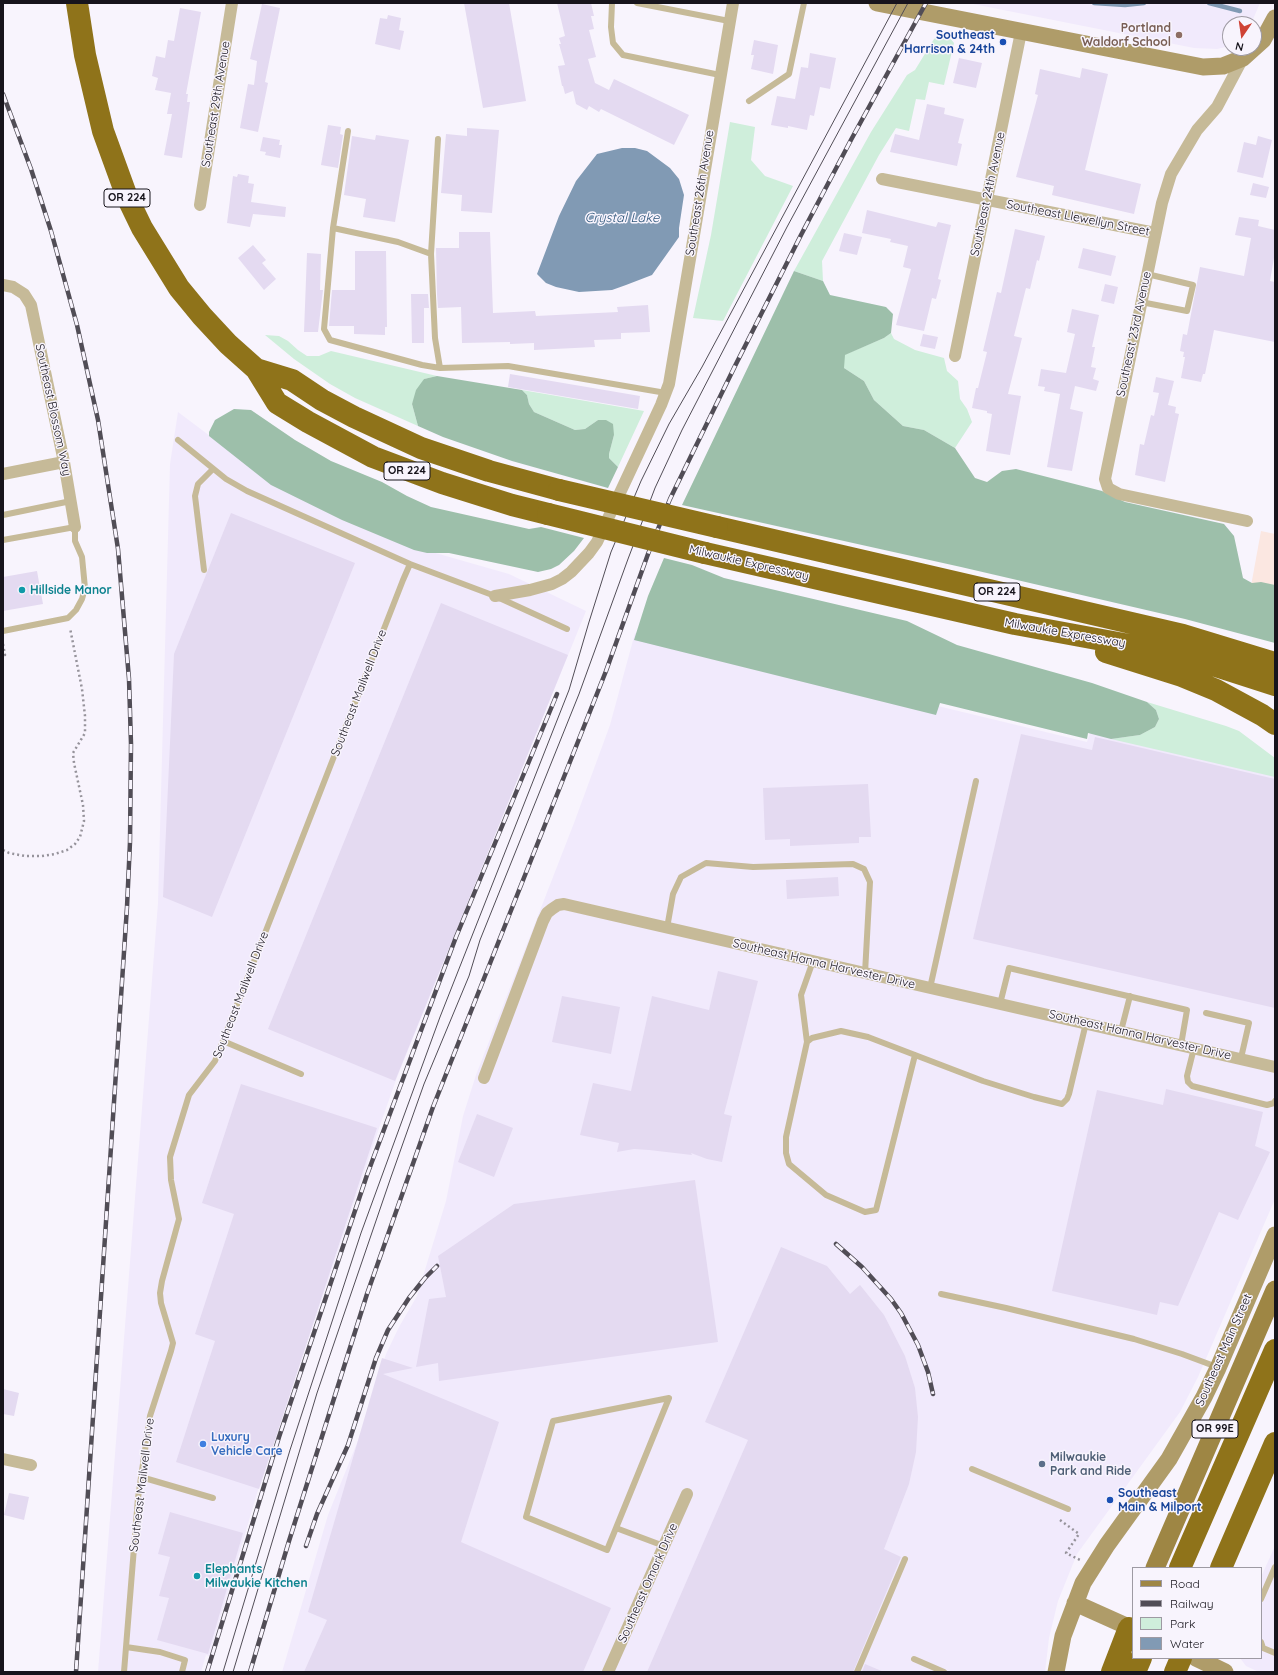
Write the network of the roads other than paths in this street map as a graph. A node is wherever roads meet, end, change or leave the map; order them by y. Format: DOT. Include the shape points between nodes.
graph roads {
  1 [pos="77,3"];
  2 [pos="232,3"];
  3 [pos="612,3"];
  4 [pos="637,3"];
  5 [pos="732,3"];
  6 [pos="804,3"];
  7 [pos="877,3"];
  8 [pos="1275,18"];
  9 [pos="729,21"];
  10 [pos="1021,32"];
  11 [pos="1244,58"];
  12 [pos="720,75"];
  13 [pos="750,101"];
  14 [pos="348,131"];
  15 [pos="438,139"];
  16 [pos="882,179"];
  17 [pos="987,200"];
  18 [pos="200,205"];
  19 [pos="333,228"];
  20 [pos="1155,233"];
  21 [pos="431,254"];
  22 [pos="1147,274"];
  23 [pos="3,285"];
  24 [pos="1141,302"];
  25 [pos="955,356"];
  26 [pos="440,368"];
  27 [pos="256,369"];
  28 [pos="667,388"];
  29 [pos="178,440"];
  30 [pos="64,462"];
  31 [pos="213,469"];
  32 [pos="3,474"];
  33 [pos="71,501"];
  34 [pos="3,515"];
  35 [pos="1247,521"];
  36 [pos="75,527"];
  37 [pos="3,540"];
  38 [pos="410,564"];
  39 [pos="204,570"];
  40 [pos="495,596"];
  41 [pos="1015,624"];
  42 [pos="567,629"];
  43 [pos="3,631"];
  44 [pos="1275,663"];
  45 [pos="1275,685"];
  46 [pos="1268,719"];
  47 [pos="976,781"];
  48 [pos="667,928"];
  49 [pos="813,961"];
  50 [pos="865,973"];
  51 [pos="930,988"];
  52 [pos="1130,996"];
  53 [pos="1000,1004"];
  54 [pos="1206,1013"];
  55 [pos="1086,1023"];
  56 [pos="1121,1031"];
  57 [pos="223,1041"];
  58 [pos="807,1042"];
  59 [pos="1181,1045"];
  60 [pos="1194,1048"];
  61 [pos="915,1055"];
  62 [pos="1241,1058"];
  63 [pos="1275,1067"];
  64 [pos="301,1074"];
  65 [pos="484,1078"];
  66 [pos="1275,1101"];
  67 [pos="1275,1235"];
  68 [pos="1275,1290"];
  69 [pos="941,1294"];
  70 [pos="1275,1350"];
  71 [pos="1218,1368"];
  72 [pos="1275,1443"];
  73 [pos="3,1459"];
  74 [pos="31,1465"];
  75 [pos="972,1469"];
  76 [pos="141,1477"];
  77 [pos="687,1494"];
  78 [pos="213,1498"];
  79 [pos="1068,1509"];
  80 [pos="616,1528"];
  81 [pos="664,1546"];
  82 [pos="905,1559"];
  83 [pos="1155,1567"];
  84 [pos="1180,1567"];
  85 [pos="1221,1567"];
  86 [pos="1275,1567"];
  87 [pos="1262,1597"];
  88 [pos="1075,1603"];
  89 [pos="1132,1625"];
  90 [pos="1262,1645"];
  91 [pos="126,1647"];
  92 [pos="1275,1653"];
  93 [pos="914,1659"];
  94 [pos="1141,1659"];
  95 [pos="1182,1659"];
  96 [pos="1198,1659"];
  97 [pos="124,1672"];
  98 [pos="182,1672"];
  99 [pos="608,1672"];
  100 [pos="856,1672"];
  101 [pos="944,1672"];
  102 [pos="1056,1672"];
  103 [pos="1112,1672"];
  104 [pos="1135,1672"];
  105 [pos="1175,1672"];
  106 [pos="1225,1672"];
  1 -- 27 [label="highway, Milwaukie Expressway / OR 224" via="84,55 96,105 114,164 130,204 156,253 179,288 213,327"];
  2 -- 18 [label="street, Southeast 29th Avenue"];
  3 -- 12 [label="lane" via="613,43 623,55"];
  4 -- 9 [label="lane"];
  5 -- 9 [label="street, Southeast 26th Avenue"];
  6 -- 13 [label="lane" via="789,74"];
  7 -- 10 [label="street"];
  8 -- 11 [label="street" via="1263,40"];
  9 -- 12 [label="street, Southeast 26th Avenue"];
  10 -- 11 [label="street" via="1197,67 1224,66"];
  10 -- 17 [label="street, Southeast 24th Avenue"];
  11 -- 20 [label="street, Southeast 23rd Avenue" via="1221,102 1193,137 1171,174"];
  12 -- 28 [label="street, Southeast 26th Avenue"];
  14 -- 19 [label="lane"];
  15 -- 21 [label="lane"];
  16 -- 17 [label="street, Southeast Llewellyn Street"];
  17 -- 20 [label="street, Southeast Llewellyn Street"];
  17 -- 25 [label="street, Southeast 24th Avenue"];
  19 -- 21 [label="lane" via="398,242"];
  19 -- 26 [label="lane" via="324,329 330,340"];
  20 -- 22 [label="street, Southeast 23rd Avenue"];
  21 -- 26 [label="lane" via="434,338"];
  22 -- 24 [label="street, Southeast 23rd Avenue"];
  22 -- 24 [label="lane" via="1193,285 1187,311"];
  23 -- 30 [label="street, Southeast Blossom Way" via="24,294 31,305"];
  24 -- 35 [label="street, Southeast 23rd Avenue" via="1106,473 1106,485 1119,494"];
  26 -- 28 [label="lane" via="508,366"];
  27 -- 41 [label="highway, Milwaukie Expressway / OR 224, bridge" via="278,403 308,422 353,447 442,484 512,505 705,553"];
  27 -- 44 [label="highway, Milwaukie Expressway / OR 224, bridge" via="292,380 354,417 421,448 490,471 559,490 1183,635"];
  28 -- 40 [label="street, Southeast 26th Avenue" via="652,426 597,542 589,553 562,579 530,590"];
  29 -- 31 [label="lane"];
  30 -- 32 [label="street"];
  30 -- 33 [label="street, Southeast Blossom Way"];
  31 -- 38 [label="lane" via="247,491"];
  31 -- 39 [label="lane" via="198,484 195,496"];
  33 -- 34 [label="lane"];
  33 -- 36 [label="street, Southeast Blossom Way"];
  36 -- 37 [label="lane"];
  36 -- 43 [label="lane" via="75,541 82,557 85,588 79,604 68,618"];
  38 -- 40 [label="lane"];
  38 -- 57 [label="lane, Southeast Mailwell Drive"];
  40 -- 42 [label="lane"];
  41 -- 45 [label="highway, Milwaukie Expressway / OR 224" via="1140,647 1216,666"];
  41 -- 46 [label="highway" via="1182,676 1216,690"];
  47 -- 51 [label="lane"];
  48 -- 49 [label="street, Southeast Hanna Harvester Drive"];
  48 -- 50 [label="lane" via="673,894 680,877 706,863 753,867 853,864 864,869 870,882"];
  48 -- 65 [label="street, Southeast Hanna Harvester Drive" via="564,904 547,913"];
  49 -- 50 [label="street, Southeast Hanna Harvester Drive"];
  49 -- 58 [label="lane" via="801,996"];
  50 -- 51 [label="street, Southeast Hanna Harvester Drive"];
  51 -- 53 [label="street, Southeast Hanna Harvester Drive"];
  52 -- 53 [label="lane" via="1009,968"];
  52 -- 56 [label="lane"];
  52 -- 59 [label="lane" via="1187,1010"];
  53 -- 55 [label="street, Southeast Hanna Harvester Drive"];
  54 -- 62 [label="lane" via="1249,1023"];
  55 -- 56 [label="street, Southeast Hanna Harvester Drive"];
  55 -- 61 [label="lane" via="1069,1094 1062,1104 984,1081"];
  56 -- 59 [label="street, Southeast Hanna Harvester Drive"];
  57 -- 64 [label="lane"];
  57 -- 76 [label="lane, Southeast Mailwell Drive" via="211,1069 189,1095 170,1157 171,1180 179,1219 160,1293 173,1343 150,1416"];
  58 -- 61 [label="lane" via="812,1038 841,1031 868,1037"];
  58 -- 61 [label="lane" via="786,1137 789,1164 826,1195 865,1212 876,1210"];
  59 -- 60 [label="street, Southeast Hanna Harvester Drive"];
  60 -- 62 [label="street, Southeast Hanna Harvester Drive"];
  60 -- 66 [label="lane" via="1187,1076 1192,1086 1267,1105"];
  62 -- 63 [label="street, Southeast Hanna Harvester Drive"];
  67 -- 71 [label="street, Southeast Main Street"];
  68 -- 83 [label="main road, OR 99E"];
  69 -- 71 [label="lane" via="1134,1339"];
  70 -- 84 [label="highway"];
  71 -- 88 [label="street, Southeast Main Street" via="1170,1459 1093,1566"];
  72 -- 85 [label="highway"];
  73 -- 74 [label="street"];
  75 -- 79 [label="lane"];
  76 -- 78 [label="lane"];
  76 -- 91 [label="lane, Southeast Mailwell Drive"];
  77 -- 81 [label="street, Southeast Omark Drive"];
  80 -- 80 [label="lane" via="607,1550 526,1517 553,1421 669,1398"];
  80 -- 81 [label="lane"];
  81 -- 99 [label="street, Southeast Omark Drive"];
  82 -- 100 [label="lane"];
  86 -- 87 [label="lane"];
  88 -- 89 [label="street"];
  88 -- 102 [label="street, Southeast Main Street" via="1063,1636"];
  89 -- 103 [label="highway"];
  90 -- 92 [label="lane" via="1263,1648"];
  91 -- 97 [label="lane, Southeast Mailwell Drive"];
  91 -- 98 [label="lane" via="160,1652 186,1660"];
  93 -- 101 [label="lane"];
  94 -- 104 [label="highway"];
  95 -- 105 [label="highway"];
  96 -- 106 [label="street"];
}
